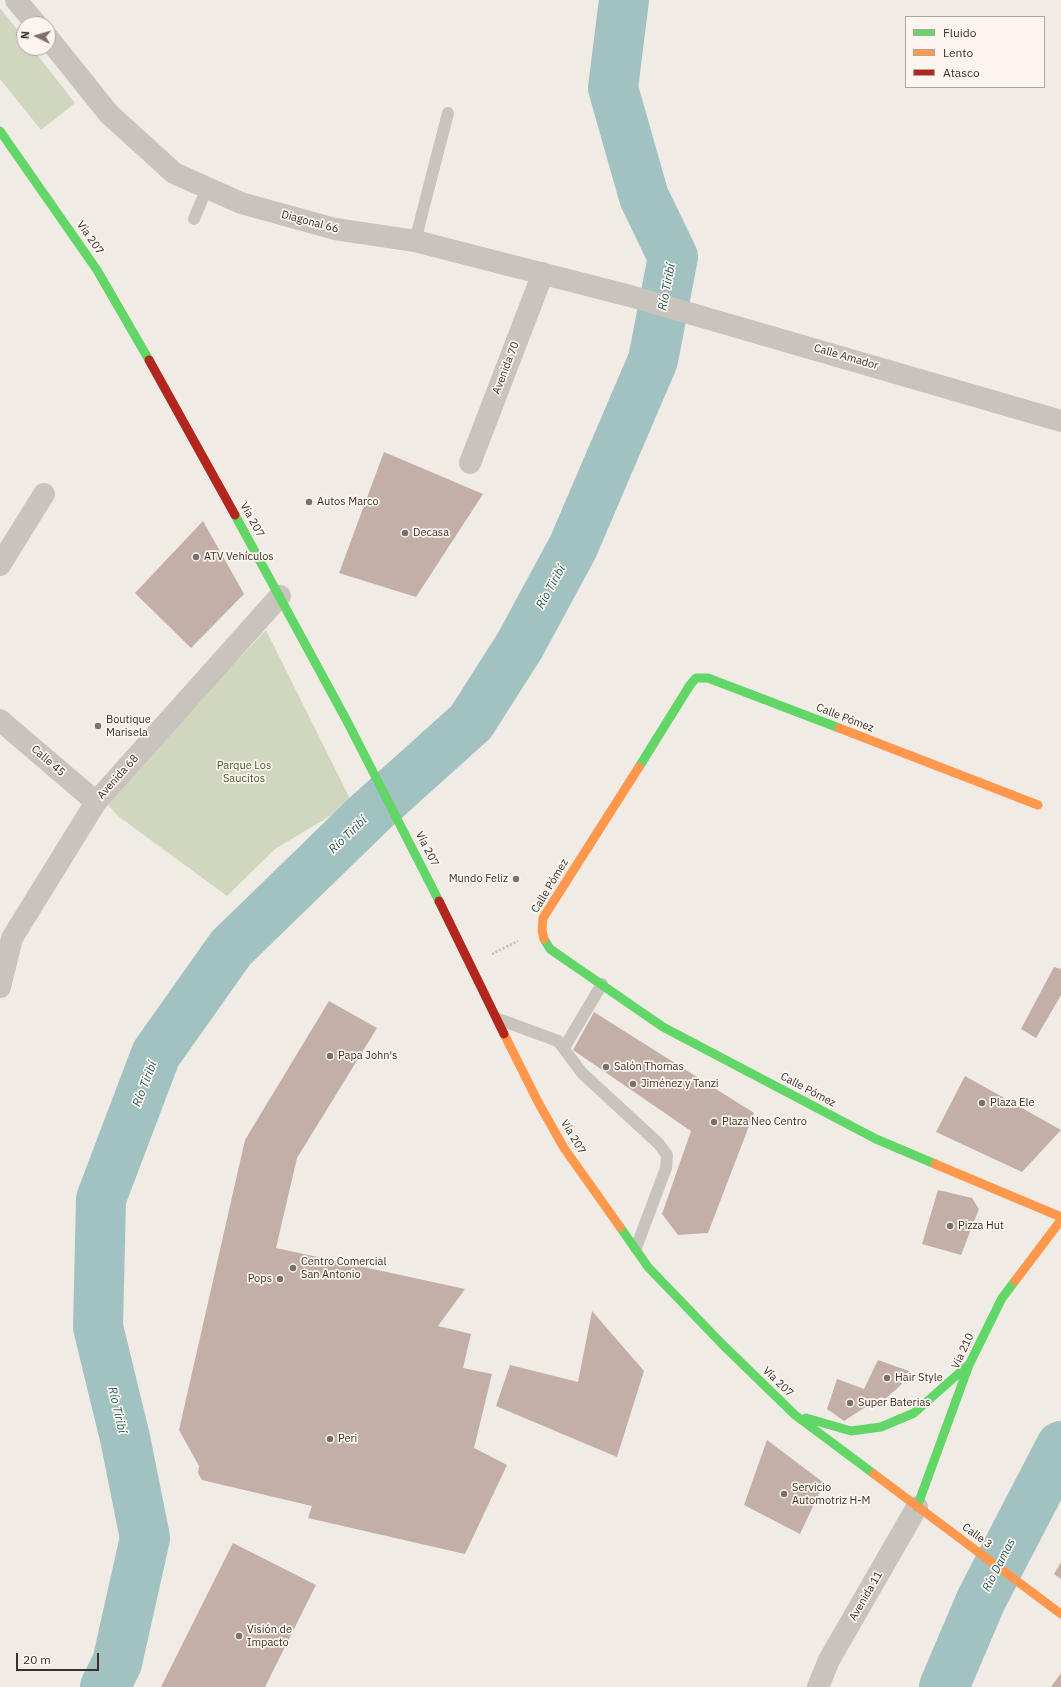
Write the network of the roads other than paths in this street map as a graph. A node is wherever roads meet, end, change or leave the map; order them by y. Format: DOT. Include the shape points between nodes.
graph roads {
  1 [pos="16,0"];
  2 [pos="29,16"];
  3 [pos="56,48"];
  4 [pos="448,113"];
  5 [pos="0,131"];
  6 [pos="207,188"];
  7 [pos="194,219"];
  8 [pos="415,241"];
  9 [pos="543,273"];
  10 [pos="630,296"];
  11 [pos="1061,420"];
  12 [pos="470,463"];
  13 [pos="44,494"];
  14 [pos="0,565"];
  15 [pos="280,596"];
  16 [pos="0,720"];
  17 [pos="96,802"];
  18 [pos="1038,805"];
  19 [pos="6,936"];
  20 [pos="602,984"];
  21 [pos="0,987"];
  22 [pos="497,1019"];
  23 [pos="564,1048"];
  24 [pos="1061,1218"];
  25 [pos="636,1248"];
  26 [pos="968,1365"];
  27 [pos="795,1415"];
  28 [pos="916,1507"];
  29 [pos="1061,1614"];
  30 [pos="818,1687"];
  1 -- 2 [label="street"];
  3 -- 6 [label="street, Diagonal 66" via="109,114 174,173"];
  4 -- 8 [label="lane"];
  5 -- 15 [label="main road, Vía 207" via="97,270"];
  6 -- 7 [label="lane"];
  6 -- 8 [label="street, Diagonal 66" via="241,203 335,229"];
  8 -- 9 [label="street, Diagonal 66"];
  9 -- 10 [label="street, Diagonal 66"];
  9 -- 12 [label="street, Avenida 70"];
  10 -- 11 [label="street, Calle Amador"];
  13 -- 14 [label="street"];
  15 -- 17 [label="street, Avenida 68"];
  15 -- 22 [label="main road, Vía 207" via="426,874"];
  16 -- 17 [label="street, Calle 45"];
  17 -- 19 [label="street, Avenida 68"];
  18 -- 20 [label="main road, Calle Pómez" via="708,678 696,678 543,918 542,936 550,949"];
  19 -- 21 [label="street, Avenida 68"];
  20 -- 23 [label="lane"];
  20 -- 24 [label="main road, Calle Pómez" via="663,1027 876,1139"];
  22 -- 23 [label="lane" via="558,1041"];
  22 -- 25 [label="main road, Vía 207" via="564,1148"];
  23 -- 25 [label="lane" via="582,1073 659,1144 667,1155 666,1168"];
  24 -- 26 [label="main road, Vía 210" via="1002,1298"];
  25 -- 27 [label="main road, Vía 207" via="648,1267"];
  26 -- 27 [label="main road" via="914,1413 881,1427 851,1431"];
  26 -- 28 [label="main road, Vía 210"];
  27 -- 28 [label="main road, Vía 207"];
  28 -- 29 [label="main road, Calle 3"];
  28 -- 30 [label="street, Avenida 11" via="829,1660"];
}
